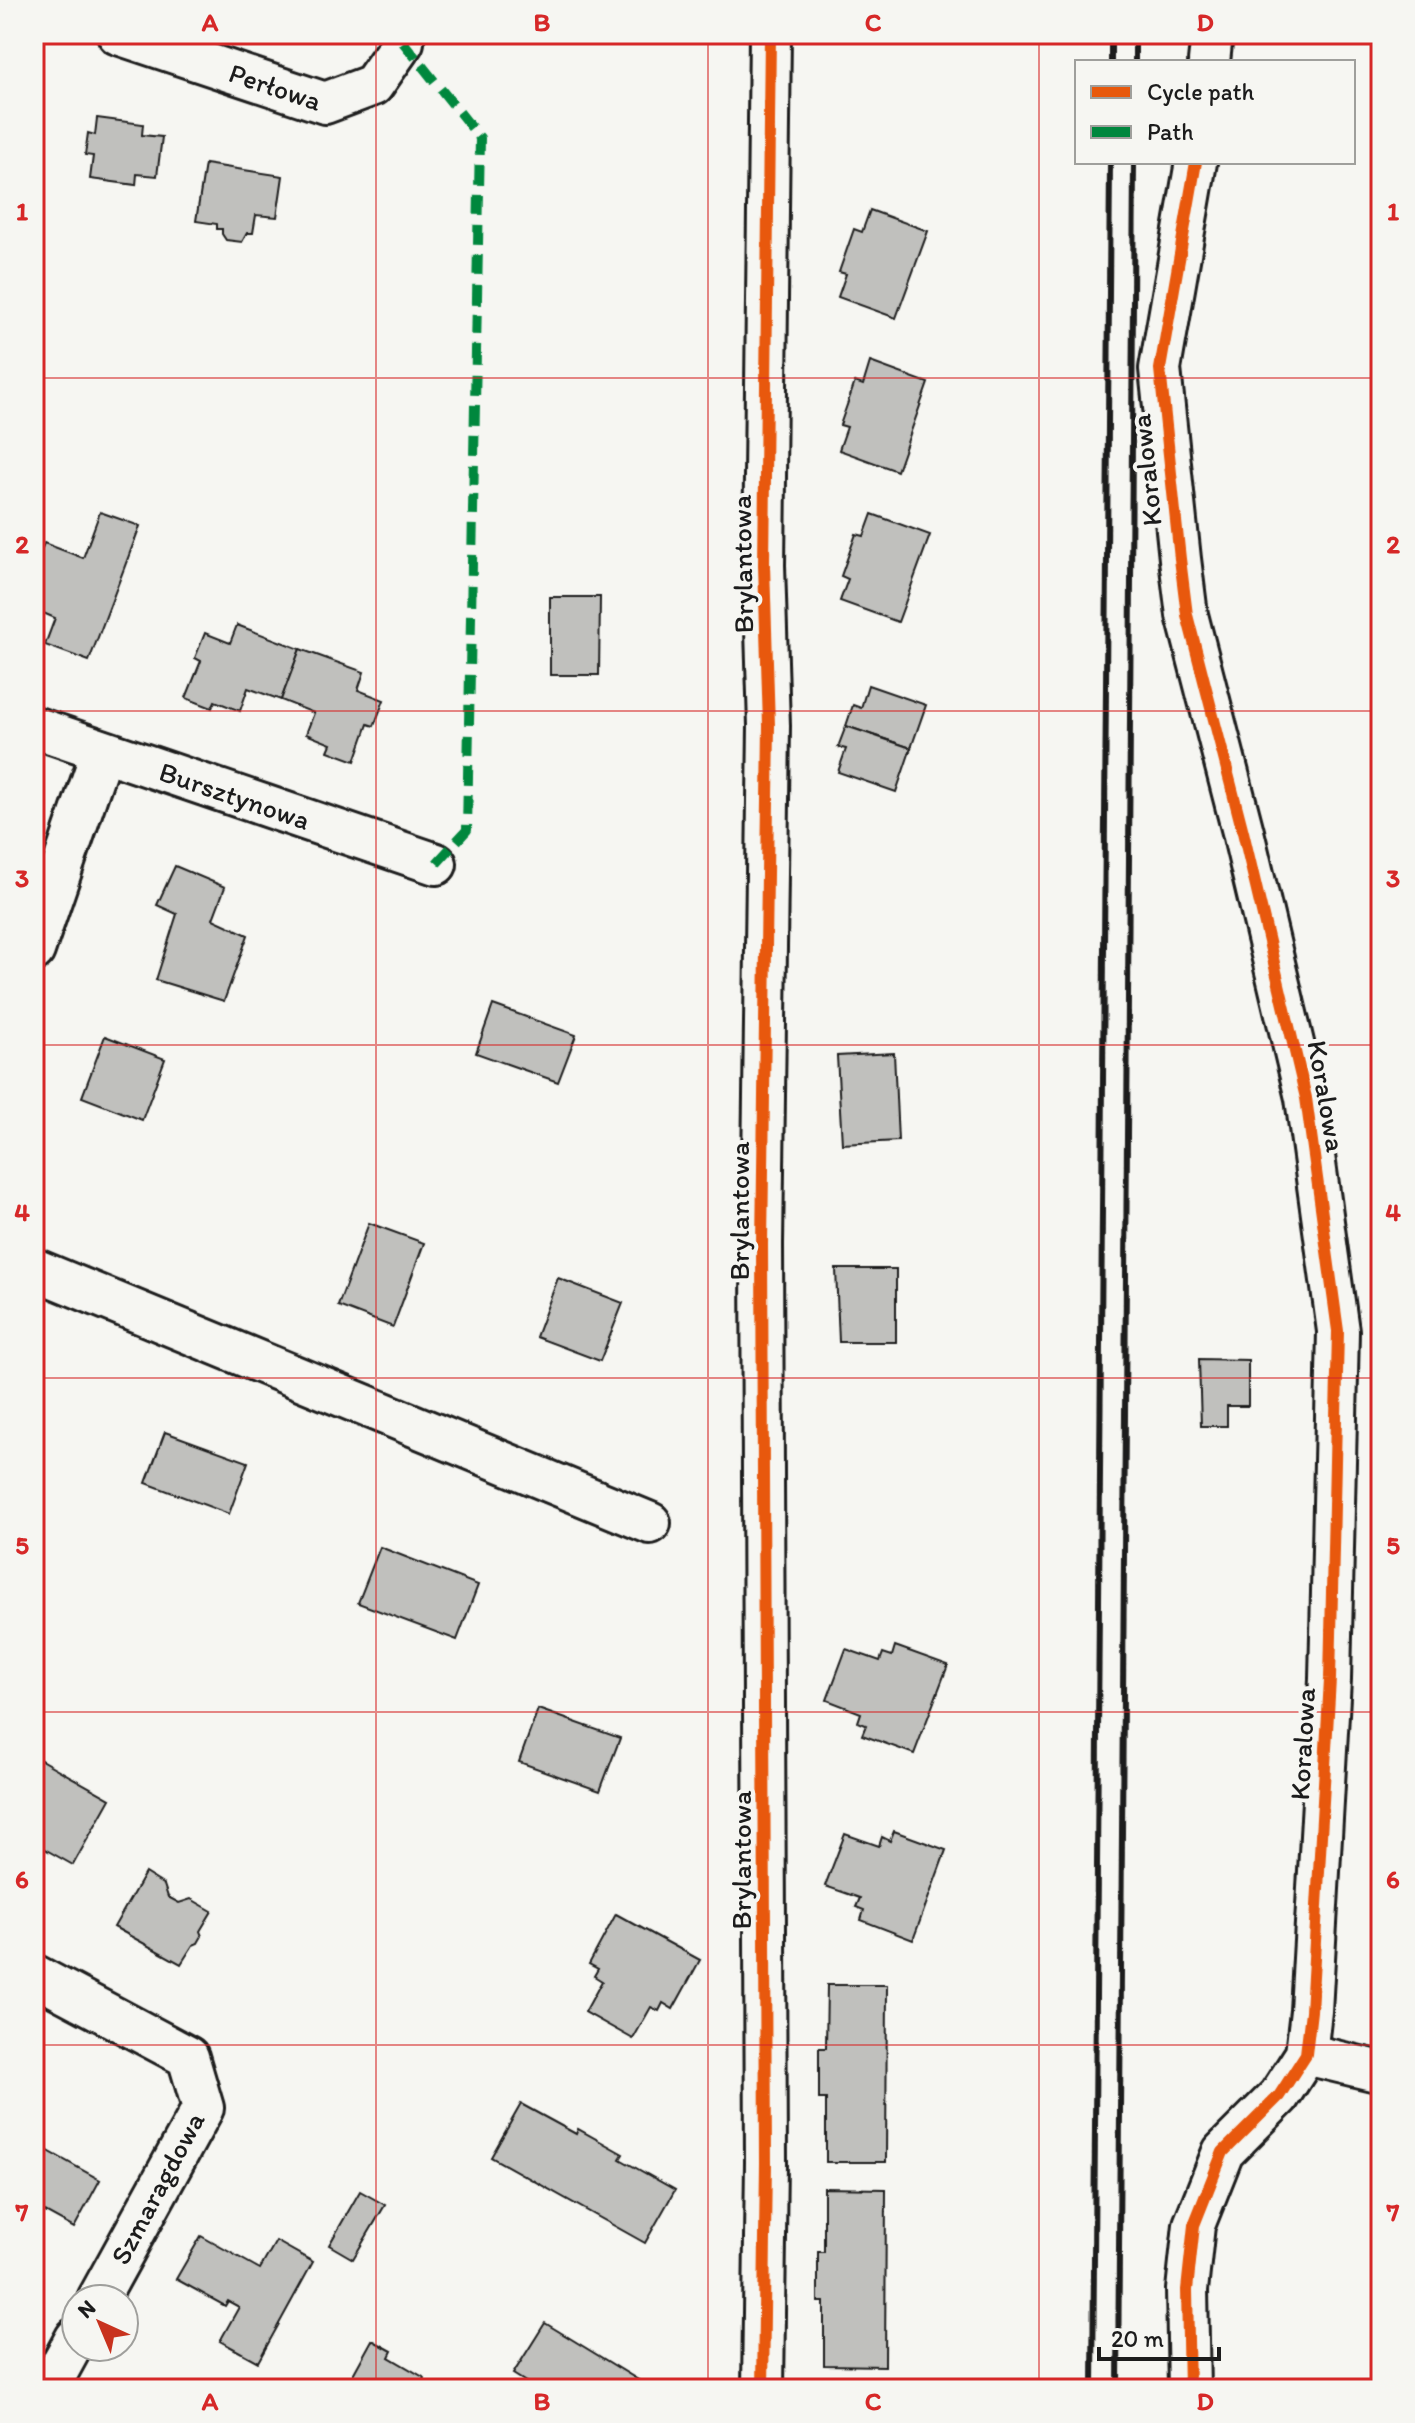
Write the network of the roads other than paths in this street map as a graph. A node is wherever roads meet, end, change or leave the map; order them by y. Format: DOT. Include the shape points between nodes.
graph roads {
  1 [pos="118,34"];
  2 [pos="403,34"];
  3 [pos="770,34"];
  4 [pos="1212,34"];
  5 [pos="1209,60"];
  6 [pos="1196,164"];
  7 [pos="34,727"];
  8 [pos="102,751"];
  9 [pos="436,864"];
  10 [pos="34,950"];
  11 [pos="34,1269"];
  12 [pos="650,1523"];
  13 [pos="34,1975"];
  14 [pos="1306,2054"];
  15 [pos="1381,2072"];
  16 [pos="107,2283"];
  17 [pos="62,2363"];
  18 [pos="48,2389"];
  19 [pos="763,2389"];
  20 [pos="1189,2389"];
  1 -- 2 [label="street, Perłowa" via="325,103 373,85 403,42"];
  3 -- 19 [label="street, Brylantowa" via="764,565 769,726 762,1244"];
  4 -- 5 [label="street"];
  6 -- 14 [label="street, Koralowa" via="1160,369 1180,559 1187,615 1306,1098 1338,1331 1330,1679"];
  7 -- 8 [label="street, Bursztynowa"];
  8 -- 9 [label="street, Bursztynowa"];
  8 -- 10 [label="street"];
  11 -- 12 [label="street"];
  13 -- 16 [label="street, Szmaragdowa" via="188,2057 203,2108"];
  14 -- 15 [label="street"];
  14 -- 20 [label="street" via="1279,2096 1223,2152 1194,2225 1187,2290"];
  17 -- 18 [label="street"];
}
